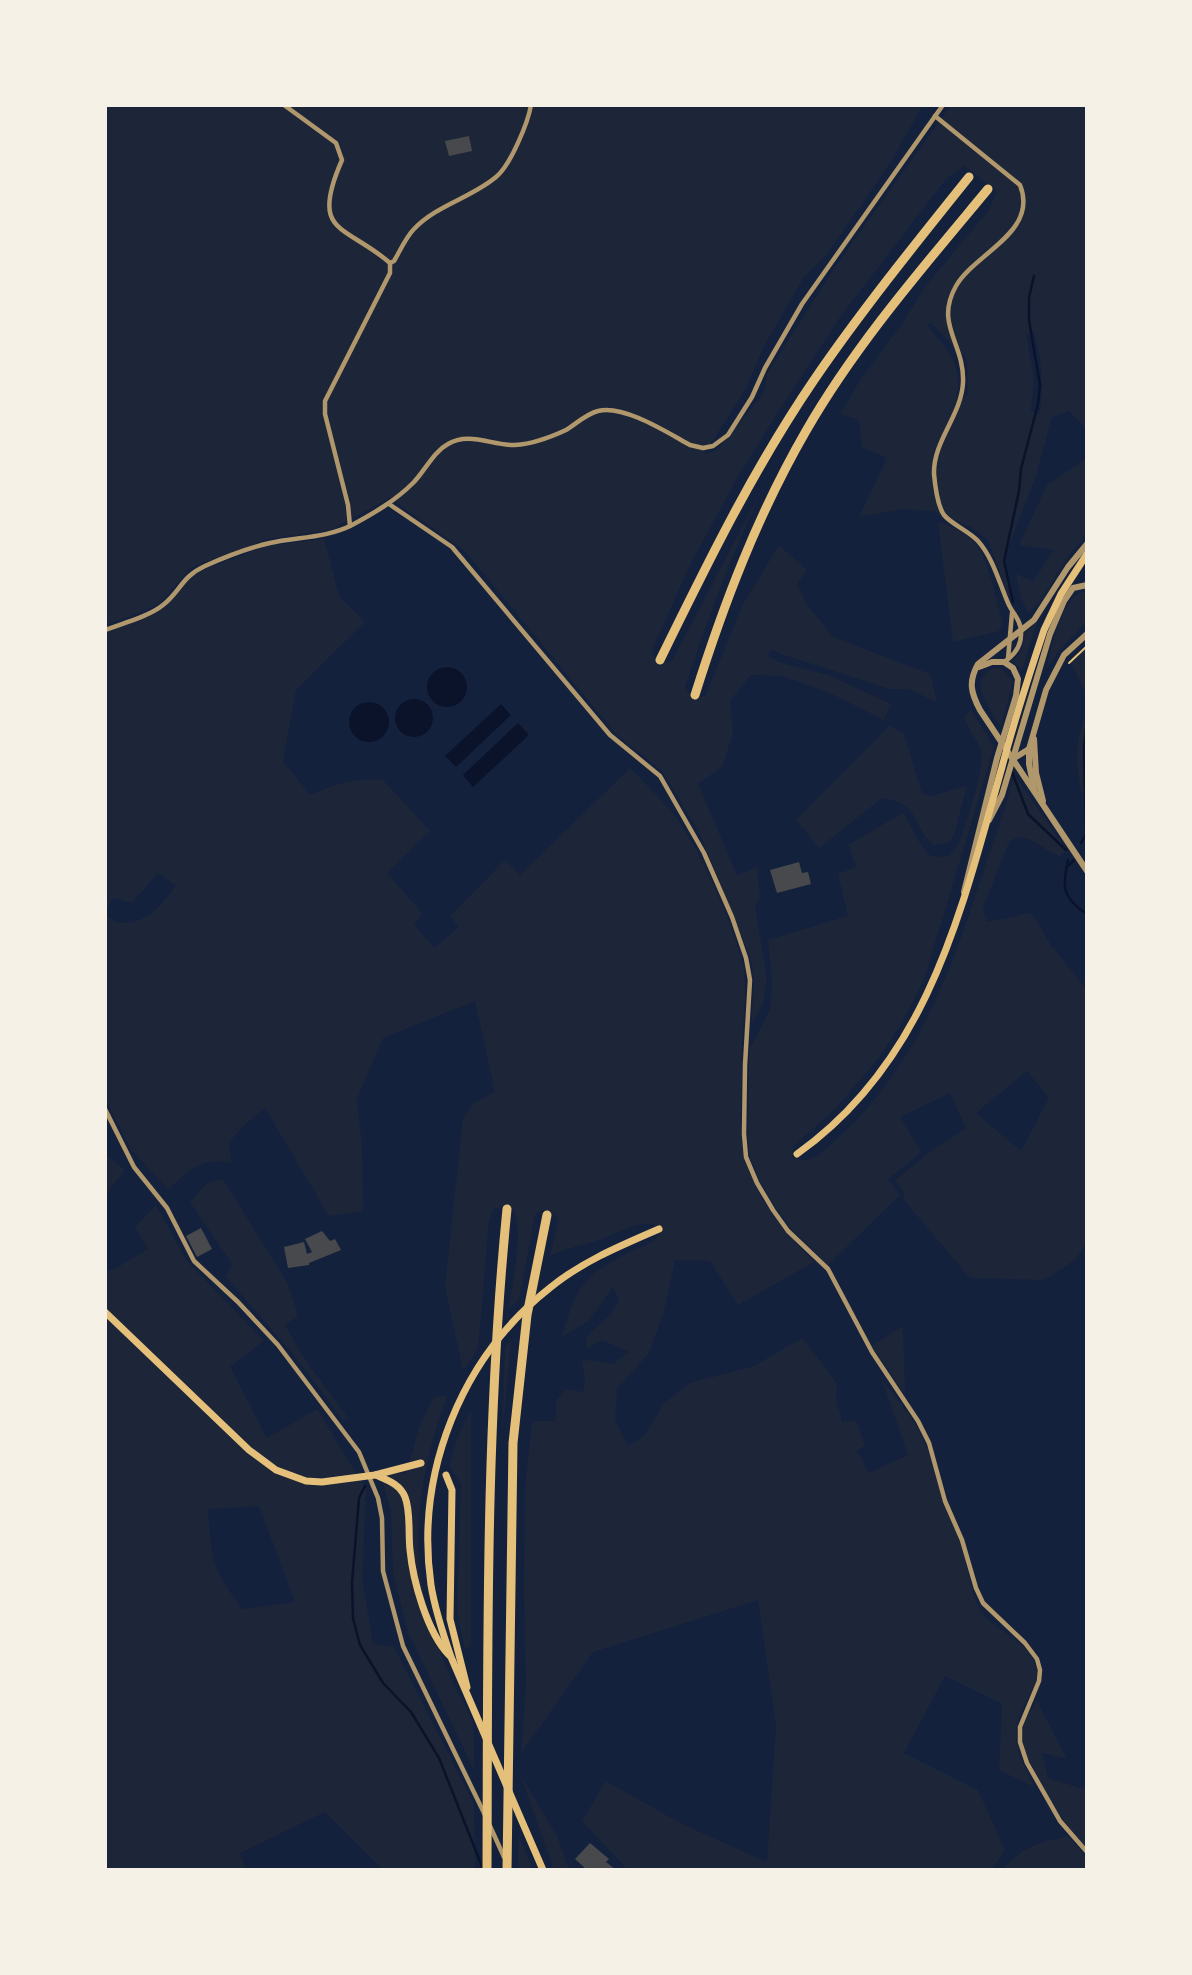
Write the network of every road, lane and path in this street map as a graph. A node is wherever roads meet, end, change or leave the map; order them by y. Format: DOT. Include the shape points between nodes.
graph roads {
  1 [pos="284,105"];
  2 [pos="531,105"];
  3 [pos="943,105"];
  4 [pos="935,116"];
  5 [pos="968,177"];
  6 [pos="988,190"];
  7 [pos="390,263"];
  8 [pos="389,504"];
  9 [pos="350,526"];
  10 [pos="1087,544"];
  11 [pos="1087,554"];
  12 [pos="1087,585"];
  13 [pos="1014,614"];
  14 [pos="1034,620"];
  15 [pos="105,630"];
  16 [pos="1021,631"];
  17 [pos="1087,634"];
  18 [pos="1008,641"];
  19 [pos="1087,646"];
  20 [pos="660,660"];
  21 [pos="1007,662"];
  22 [pos="1064,668"];
  23 [pos="975,670"];
  24 [pos="695,695"];
  25 [pos="1036,722"];
  26 [pos="1008,735"];
  27 [pos="1006,748"];
  28 [pos="1029,749"];
  29 [pos="1016,757"];
  30 [pos="1003,764"];
  31 [pos="1031,765"];
  32 [pos="1018,769"];
  33 [pos="1036,796"];
  34 [pos="1046,809"];
  35 [pos="1087,871"];
  36 [pos="962,906"];
  37 [pos="105,1109"];
  38 [pos="797,1154"];
  39 [pos="507,1209"];
  40 [pos="547,1215"];
  41 [pos="659,1229"];
  42 [pos="105,1312"];
  43 [pos="421,1463"];
  44 [pos="375,1475"];
  45 [pos="446,1475"];
  46 [pos="451,1657"];
  47 [pos="470,1698"];
  48 [pos="1087,1852"];
  49 [pos="487,1870"];
  50 [pos="509,1870"];
  51 [pos="543,1870"];
  1 -- 7 [label="street" via="337,143 342,160 328,200 331,217 343,233"];
  2 -- 7 [label="street" via="497,177 414,229"];
  3 -- 4 [label="street"];
  4 -- 8 [label="street" via="802,304 728,435 713,446 690,445 622,412 598,411 527,443 461,439 447,444"];
  4 -- 13 [label="street" via="1020,185 1022,192 1023,209 1014,229 967,273 950,300 947,317 960,354 963,386 934,470 944,515 985,549"];
  5 -- 20 [label="highway" via="813,382 751,481"];
  6 -- 24 [label="highway" via="910,282 806,429 746,551"];
  7 -- 9 [label="street" via="390,273 325,401"];
  8 -- 9 [label="street"];
  8 -- 48 [label="street" via="452,547 610,736 660,776 704,853 735,927 750,979 746,1157 788,1231 828,1269 872,1352 918,1421 984,1603 1037,1659 1039,1681 1020,1727 1020,1742 1059,1821"];
  9 -- 15 [label="street" via="270,543 206,565 182,581 158,609"];
  10 -- 14 [label="street"];
  11 -- 26 [label="main road" via="1060,594 1044,629"];
  12 -- 30 [label="street" via="1073,588 1056,619 1017,744"];
  13 -- 14 [label="street"];
  13 -- 16 [label="street"];
  13 -- 18 [label="street"];
  14 -- 16 [label="street"];
  16 -- 18 [label="street"];
  16 -- 21 [label="street" via="1018,648"];
  17 -- 25 [label="street" via="1058,665"];
  18 -- 21 [label="street"];
  18 -- 23 [label="street"];
  19 -- 22 [label="path"];
  21 -- 23 [label="street" via="987,663"];
  21 -- 26 [label="street" via="1018,679"];
  23 -- 27 [label="street" via="972,694"];
  25 -- 28 [label="street"];
  25 -- 31 [label="street"];
  26 -- 30 [label="main road"];
  27 -- 29 [label="street"];
  27 -- 32 [label="street"];
  28 -- 29 [label="street"];
  28 -- 31 [label="street"];
  29 -- 31 [label="street"];
  30 -- 36 [label="main road"];
  30 -- 36 [label="street" via="965,880"];
  31 -- 32 [label="street"];
  31 -- 33 [label="street"];
  31 -- 34 [label="street"];
  32 -- 33 [label="street"];
  33 -- 34 [label="street"];
  34 -- 35 [label="street"];
  36 -- 38 [label="main road" via="929,992 897,1047 827,1131"];
  37 -- 50 [label="street" via="194,1261 278,1345 359,1452 378,1498 383,1571 403,1646"];
  39 -- 49 [label="highway" via="491,1423"];
  40 -- 50 [label="highway" via="527,1315 513,1443"];
  41 -- 46 [label="main road" via="579,1268 536,1298 502,1334 461,1396 436,1465 429,1524 432,1586"];
  42 -- 44 [label="main road" via="276,1471 306,1481"];
  43 -- 44 [label="main road"];
  44 -- 46 [label="main road" via="398,1486 405,1495 418,1587 440,1645"];
  45 -- 47 [label="main road" via="453,1490 450,1619"];
  46 -- 47 [label="main road"];
  47 -- 51 [label="main road"];
}
